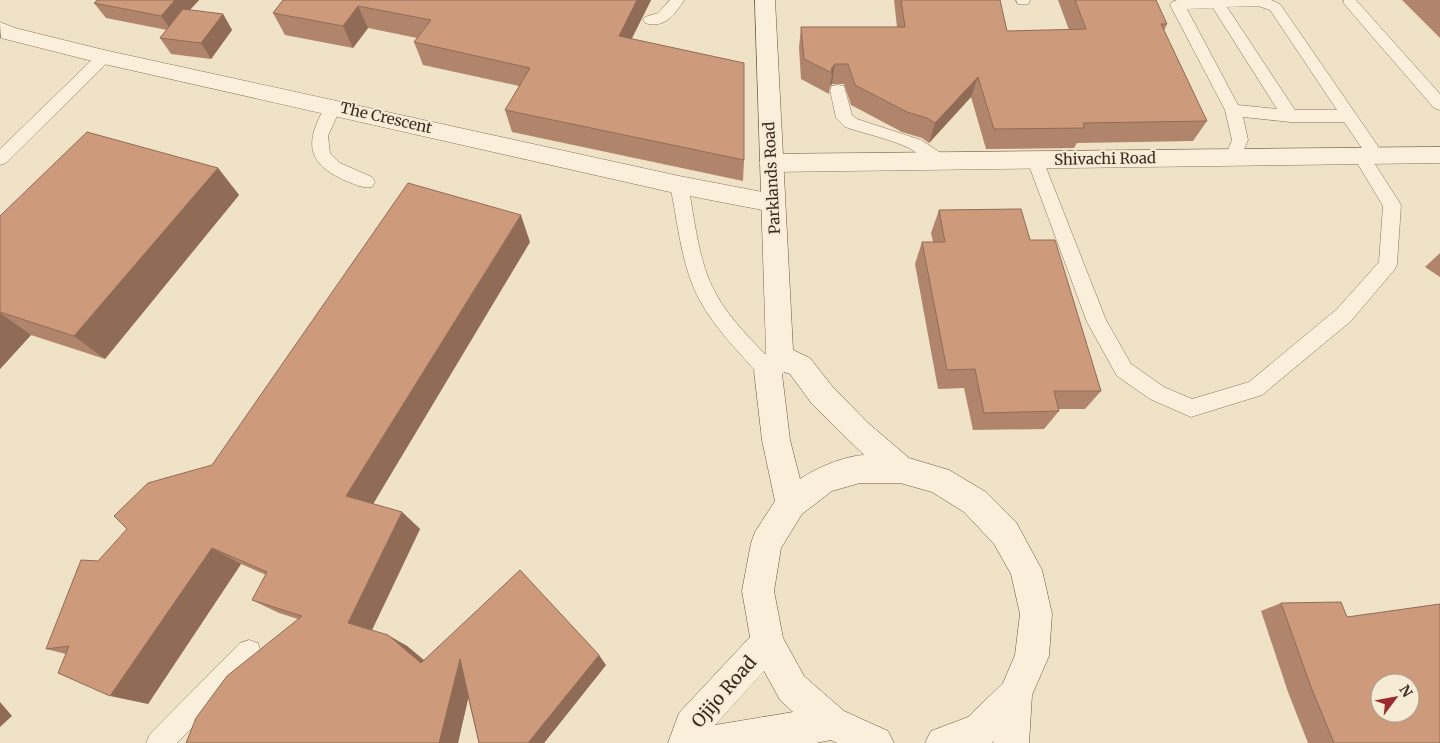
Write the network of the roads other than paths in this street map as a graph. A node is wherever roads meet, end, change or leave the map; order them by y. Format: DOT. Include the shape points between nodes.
graph roads {
  1 [pos="677,0"];
  2 [pos="765,0"];
  3 [pos="1350,2"];
  4 [pos="1217,3"];
  5 [pos="650,20"];
  6 [pos="0,28"];
  7 [pos="104,57"];
  8 [pos="838,90"];
  9 [pos="1440,104"];
  10 [pos="333,106"];
  11 [pos="1232,110"];
  12 [pos="1290,116"];
  13 [pos="1350,116"];
  14 [pos="1440,155"];
  15 [pos="1369,156"];
  16 [pos="1233,157"];
  17 [pos="0,159"];
  18 [pos="1035,160"];
  19 [pos="941,161"];
  20 [pos="771,163"];
  21 [pos="366,182"];
  22 [pos="680,185"];
  23 [pos="773,203"];
  24 [pos="774,364"];
  25 [pos="900,469"];
  26 [pos="791,504"];
  27 [pos="767,643"];
  28 [pos="249,652"];
  29 [pos="1015,696"];
  30 [pos="832,723"];
  31 [pos="159,743"];
  32 [pos="686,743"];
  33 [pos="710,743"];
  34 [pos="874,743"];
  35 [pos="943,743"];
  36 [pos="1011,743"];
  1 -- 5 [label="lane" via="668,15"];
  2 -- 20 [label="street, Parklands Road"];
  3 -- 9 [label="lane"];
  4 -- 11 [label="lane" via="1177,5"];
  4 -- 12 [label="lane"];
  4 -- 13 [label="lane" via="1260,1 1275,7"];
  6 -- 7 [label="street, The Crescent" via="8,33"];
  7 -- 10 [label="street, The Crescent"];
  7 -- 17 [label="lane"];
  8 -- 19 [label="lane" via="844,118 851,123 915,144"];
  10 -- 21 [label="lane" via="319,139 321,155 333,167"];
  10 -- 22 [label="street, The Crescent"];
  11 -- 12 [label="lane"];
  11 -- 16 [label="lane" via="1240,140"];
  12 -- 13 [label="lane"];
  13 -- 15 [label="lane"];
  14 -- 15 [label="street, Shivachi Road"];
  15 -- 16 [label="street, Shivachi Road"];
  15 -- 18 [label="lane" via="1392,205 1388,264 1344,315 1255,389 1191,408 1157,393 1124,370 1097,322"];
  16 -- 18 [label="street, Shivachi Road"];
  18 -- 19 [label="street, Shivachi Road"];
  19 -- 20 [label="street, Shivachi Road"];
  20 -- 23 [label="street, Parklands Road"];
  22 -- 23 [label="street, The Crescent"];
  22 -- 24 [label="lane" via="696,263 707,296 728,327"];
  23 -- 24 [label="street, Parklands Road"];
  24 -- 25 [label="street" via="800,366 850,424"];
  24 -- 26 [label="street, Parklands Road" via="776,440"];
  25 -- 26 [label="street" via="860,469 823,480"];
  25 -- 29 [label="street" via="939,480 975,502 1005,533 1026,570 1036,614 1032,656"];
  26 -- 27 [label="street" via="766,543 758,591"];
  27 -- 30 [label="street" via="792,688"];
  27 -- 32 [label="street, Ojijo Road" via="691,725"];
  28 -- 31 [label="lane"];
  29 -- 35 [label="street" via="979,731"];
  29 -- 36 [label="street"];
  30 -- 33 [label="street, Ojijo Road"];
  30 -- 34 [label="street"];
}
